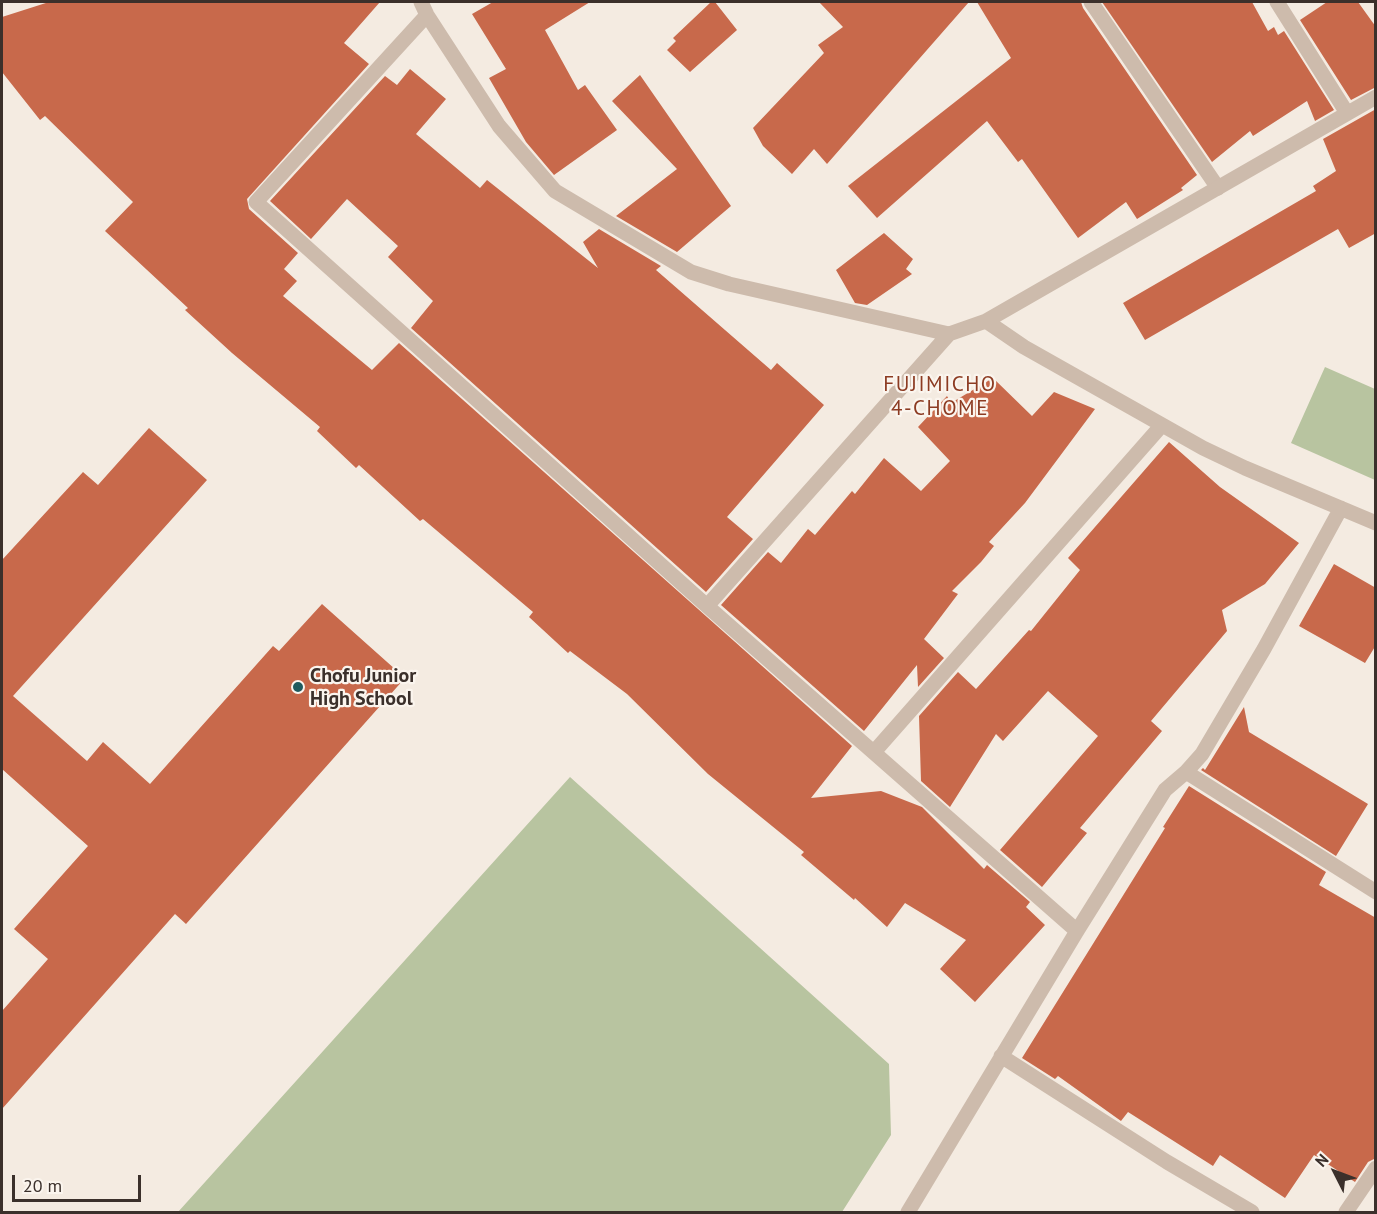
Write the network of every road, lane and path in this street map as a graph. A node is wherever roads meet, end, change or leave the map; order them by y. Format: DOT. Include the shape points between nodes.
graph roads {
  1 [pos="1091,2"];
  2 [pos="1277,2"];
  3 [pos="424,8"];
  4 [pos="1376,97"];
  5 [pos="1347,113"];
  6 [pos="1218,188"];
  7 [pos="986,321"];
  8 [pos="949,334"];
  9 [pos="1162,425"];
  10 [pos="1341,508"];
  11 [pos="1376,523"];
  12 [pos="707,606"];
  13 [pos="874,752"];
  14 [pos="1186,772"];
  15 [pos="1376,892"];
  16 [pos="1077,931"];
  17 [pos="1001,1056"];
  18 [pos="1376,1168"];
  19 [pos="908,1212"];
  20 [pos="1252,1212"];
  21 [pos="1346,1212"];
  1 -- 6 [label="street"];
  2 -- 5 [label="street"];
  3 -- 8 [label="street" via="499,126 555,191 691,272"];
  3 -- 12 [label="street" via="256,202"];
  4 -- 5 [label="street"];
  5 -- 6 [label="street"];
  6 -- 7 [label="street"];
  7 -- 8 [label="street"];
  7 -- 9 [label="street" via="1024,347"];
  8 -- 12 [label="street"];
  9 -- 10 [label="street" via="1245,468"];
  9 -- 13 [label="street"];
  10 -- 11 [label="street"];
  10 -- 14 [label="street" via="1258,659 1202,754"];
  12 -- 13 [label="street"];
  13 -- 16 [label="street"];
  14 -- 15 [label="street"];
  14 -- 16 [label="street" via="1166,790"];
  16 -- 17 [label="street"];
  17 -- 19 [label="street"];
  17 -- 20 [label="street"];
  18 -- 21 [label="street"];
}
